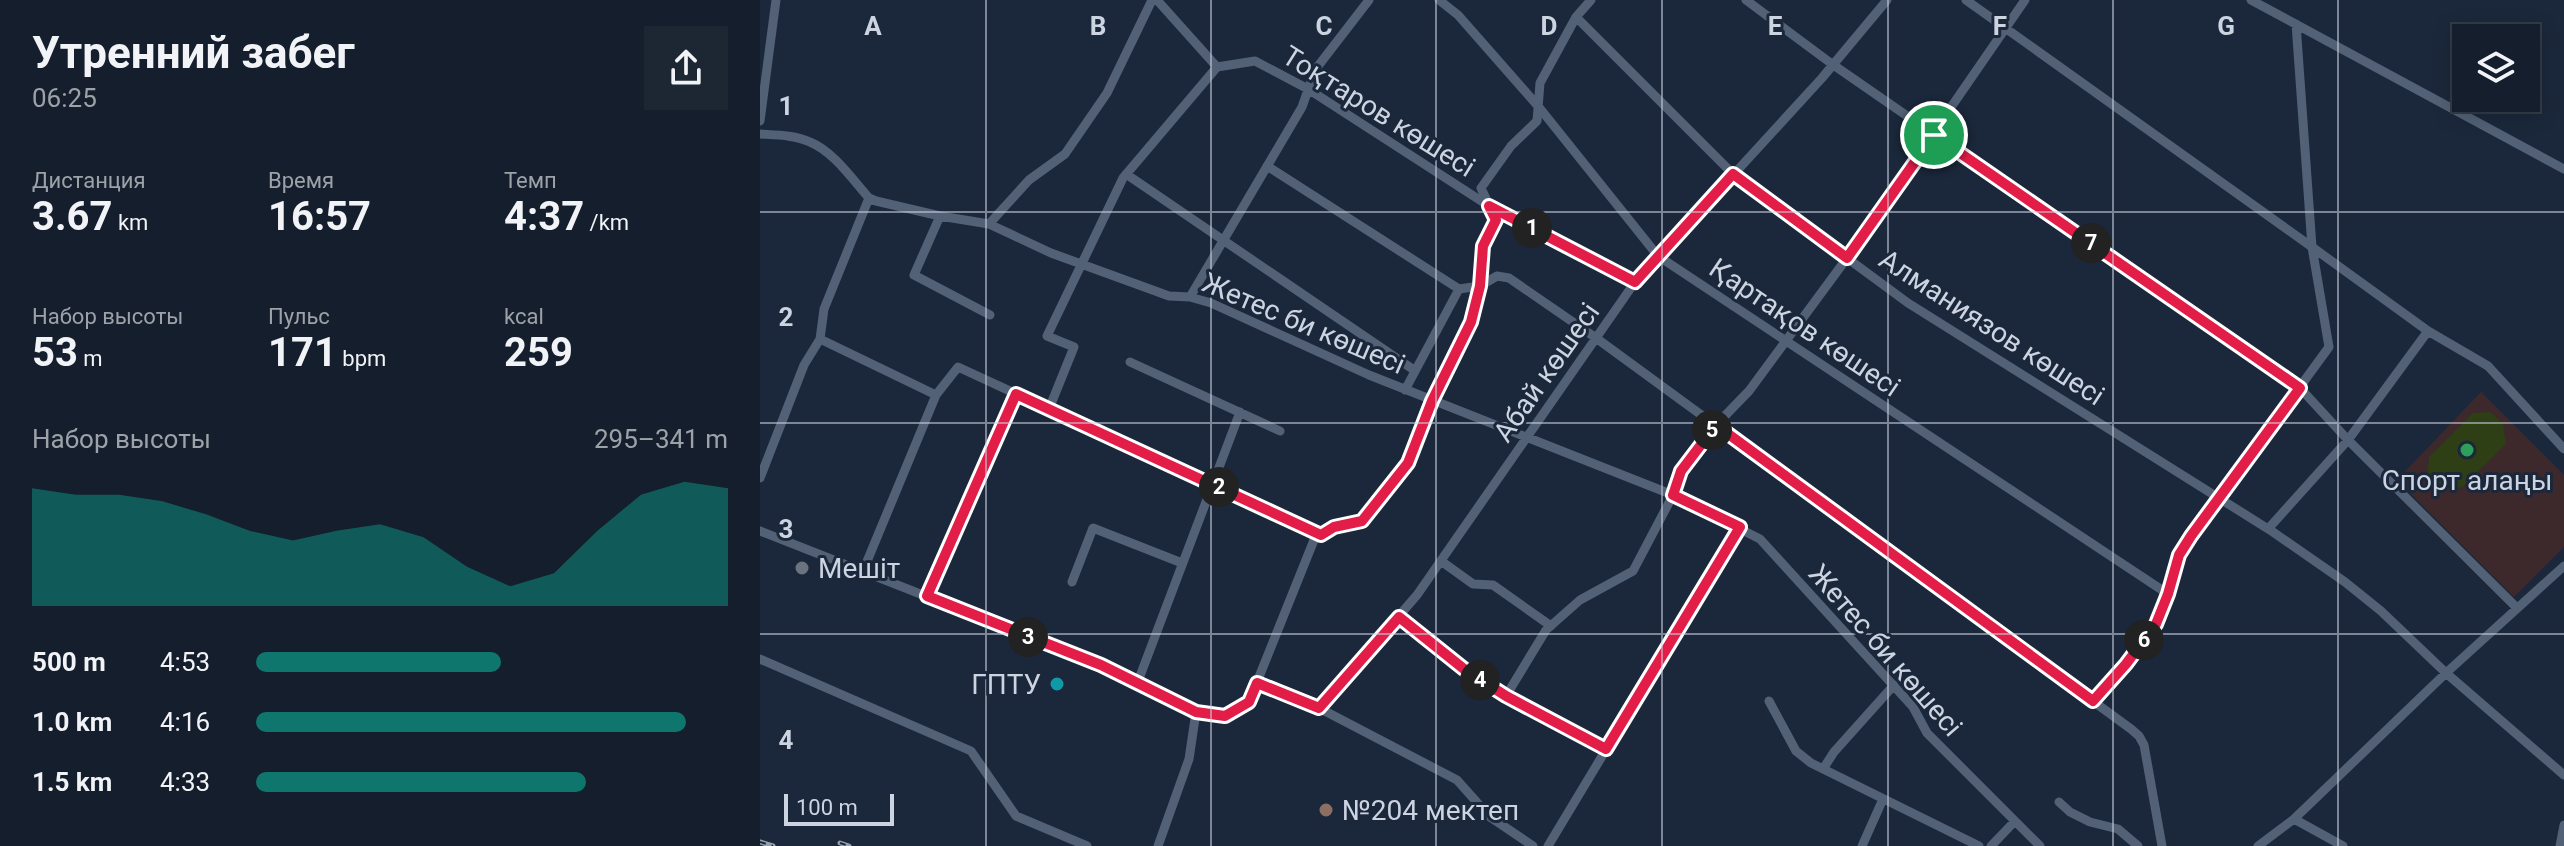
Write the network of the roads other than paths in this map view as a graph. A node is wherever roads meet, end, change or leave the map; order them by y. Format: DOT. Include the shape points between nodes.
graph roads {
  1 [pos="776,0"];
  2 [pos="1154,0"];
  3 [pos="1369,0"];
  4 [pos="1439,0"];
  5 [pos="1591,0"];
  6 [pos="1746,0"];
  7 [pos="1887,0"];
  8 [pos="1966,0"];
  9 [pos="2025,0"];
  10 [pos="2251,0"];
  11 [pos="1576,17"];
  12 [pos="2296,24"];
  13 [pos="2006,29"];
  14 [pos="1832,64"];
  15 [pos="1217,67"];
  16 [pos="1308,89"];
  17 [pos="1538,106"];
  18 [pos="760,121"];
  19 [pos="760,134"];
  20 [pos="1934,135"];
  21 [pos="1267,166"];
  22 [pos="2564,169"];
  23 [pos="1126,174"];
  24 [pos="1733,174"];
  25 [pos="869,198"];
  26 [pos="1489,206"];
  27 [pos="940,216"];
  28 [pos="989,224"];
  29 [pos="1223,240"];
  30 [pos="2312,247"];
  31 [pos="1658,256"];
  32 [pos="1847,258"];
  33 [pos="1081,264"];
  34 [pos="1635,282"];
  35 [pos="1480,286"];
  36 [pos="1459,289"];
  37 [pos="1190,297"];
  38 [pos="990,315"];
  39 [pos="2428,331"];
  40 [pos="1596,338"];
  41 [pos="820,339"];
  42 [pos="1786,341"];
  43 [pos="1130,362"];
  44 [pos="1414,370"];
  45 [pos="2300,388"];
  46 [pos="1405,390"];
  47 [pos="1016,394"];
  48 [pos="936,395"];
  49 [pos="1432,401"];
  50 [pos="1049,409"];
  51 [pos="1240,412"];
  52 [pos="1716,425"];
  53 [pos="1280,431"];
  54 [pos="1526,438"];
  55 [pos="2348,440"];
  56 [pos="2564,449"];
  57 [pos="760,478"];
  58 [pos="1212,484"];
  59 [pos="1673,495"];
  60 [pos="2217,499"];
  61 [pos="1740,527"];
  62 [pos="2268,529"];
  63 [pos="760,531"];
  64 [pos="1321,535"];
  65 [pos="1441,561"];
  66 [pos="1182,563"];
  67 [pos="2564,566"];
  68 [pos="863,571"];
  69 [pos="1072,582"];
  70 [pos="2168,594"];
  71 [pos="927,596"];
  72 [pos="2517,608"];
  73 [pos="1399,617"];
  74 [pos="1551,626"];
  75 [pos="760,659"];
  76 [pos="2446,673"];
  77 [pos="1257,683"];
  78 [pos="1137,684"];
  79 [pos="1894,685"];
  80 [pos="1506,696"];
  81 [pos="1769,701"];
  82 [pos="2093,701"];
  83 [pos="1319,708"];
  84 [pos="1196,712"];
  85 [pos="1606,749"];
  86 [pos="1823,769"];
  87 [pos="2564,775"];
  88 [pos="1883,799"];
  89 [pos="2059,802"];
  90 [pos="2294,819"];
  91 [pos="2015,821"];
  92 [pos="2564,825"];
  93 [pos="1087,846"];
  94 [pos="1158,846"];
  95 [pos="1533,846"];
  96 [pos="1548,846"];
  97 [pos="1862,846"];
  98 [pos="1979,846"];
  99 [pos="1991,846"];
  100 [pos="2040,846"];
  101 [pos="2138,846"];
  102 [pos="2162,846"];
  103 [pos="2258,846"];
  104 [pos="2343,846"];
  105 [pos="2560,846"];
  1 -- 18 [label="street"];
  2 -- 15 [label="street"];
  2 -- 28 [label="street" via="1107,93 1065,154 1029,180"];
  3 -- 16 [label="street" via="1315,70"];
  4 -- 17 [label="street, Қартақов көшесі"];
  5 -- 11 [label="street"];
  6 -- 14 [label="street"];
  7 -- 14 [label="street, Абай көшесі"];
  8 -- 13 [label="street"];
  9 -- 13 [label="street"];
  10 -- 12 [label="street"];
  11 -- 17 [label="street" via="1540,83"];
  11 -- 24 [label="street, Алманиязов көшесі"];
  12 -- 22 [label="street"];
  12 -- 30 [label="street"];
  13 -- 20 [label="street"];
  13 -- 30 [label="street"];
  14 -- 20 [label="street"];
  14 -- 24 [label="street, Абай көшесі"];
  15 -- 16 [label="street, Тоқтаров көшесі" via="1255,61"];
  15 -- 23 [label="street"];
  16 -- 21 [label="street"];
  16 -- 26 [label="street, Тоқтаров көшесі"];
  17 -- 26 [label="street" via="1537,121 1481,188"];
  17 -- 31 [label="street, Қартақов көшесі"];
  19 -- 25 [label="street" via="812,142 832,156"];
  20 -- 32 [label="street"];
  20 -- 45 [label="street"];
  21 -- 29 [label="street"];
  21 -- 36 [label="street"];
  23 -- 29 [label="street"];
  23 -- 33 [label="street"];
  24 -- 31 [label="street, Абай көшесі"];
  24 -- 32 [label="street, Алманиязов көшесі"];
  25 -- 27 [label="street, Жетес би көшесі"];
  25 -- 41 [label="street" via="824,309"];
  26 -- 34 [label="street, Тоқтаров көшесі"];
  26 -- 35 [label="street" via="1496,220 1483,246"];
  27 -- 28 [label="street, Жетес би көшесі"];
  27 -- 38 [label="street" via="914,275"];
  28 -- 33 [label="street, Жетес би көшесі"];
  29 -- 37 [label="street"];
  29 -- 44 [label="street"];
  30 -- 39 [label="street"];
  30 -- 45 [label="street" via="2329,347"];
  31 -- 34 [label="street, Абай көшесі"];
  31 -- 42 [label="street, Қартақов көшесі"];
  32 -- 42 [label="street"];
  32 -- 60 [label="street, Алманиязов көшесі" via="1908,303"];
  33 -- 37 [label="street, Жетес би көшесі" via="1169,296"];
  33 -- 50 [label="street" via="1047,336 1074,347"];
  34 -- 40 [label="street, Абай көшесі"];
  35 -- 36 [label="street"];
  35 -- 40 [label="street" via="1497,276 1509,278"];
  35 -- 49 [label="street" via="1471,322"];
  36 -- 44 [label="street"];
  37 -- 46 [label="street, Жетес би көшесі"];
  39 -- 55 [label="street"];
  39 -- 56 [label="street" via="2488,366"];
  40 -- 52 [label="street"];
  40 -- 54 [label="street, Абай көшесі"];
  41 -- 48 [label="street"];
  41 -- 57 [label="street" via="804,365"];
  42 -- 52 [label="street"];
  42 -- 70 [label="street, Қартақов көшесі"];
  43 -- 51 [label="street"];
  44 -- 46 [label="street"];
  45 -- 55 [label="street"];
  45 -- 60 [label="street"];
  46 -- 49 [label="street, Жетес би көшесі"];
  47 -- 48 [label="street" via="958,367"];
  47 -- 50 [label="street"];
  47 -- 71 [label="street"];
  48 -- 68 [label="street"];
  49 -- 54 [label="street, Жетес би көшесі"];
  49 -- 64 [label="street" via="1408,463 1362,521"];
  50 -- 58 [label="street"];
  51 -- 53 [label="street"];
  51 -- 58 [label="street"];
  52 -- 59 [label="street" via="1681,471"];
  52 -- 82 [label="street"];
  54 -- 59 [label="street, Жетес би көшесі"];
  54 -- 65 [label="street, Абай көшесі"];
  55 -- 62 [label="street"];
  55 -- 72 [label="street"];
  58 -- 64 [label="street"];
  58 -- 66 [label="street"];
  59 -- 61 [label="street, Жетес би көшесі"];
  59 -- 74 [label="street" via="1633,571 1580,600"];
  60 -- 62 [label="street, Алманиязов көшесі"];
  60 -- 70 [label="street" via="2179,555"];
  61 -- 79 [label="street, Жетес би көшесі" via="1760,539"];
  61 -- 85 [label="street"];
  62 -- 76 [label="street, Алманиязов көшесі" via="2381,611"];
  63 -- 68 [label="street"];
  64 -- 77 [label="street" via="1314,540"];
  65 -- 73 [label="street, Абай көшесі"];
  65 -- 74 [label="street" via="1473,584 1493,585"];
  66 -- 69 [label="street" via="1093,528"];
  66 -- 78 [label="street"];
  67 -- 72 [label="street"];
  68 -- 71 [label="street"];
  70 -- 82 [label="street" via="2156,624"];
  71 -- 78 [label="street"];
  72 -- 76 [label="street"];
  73 -- 80 [label="street"];
  73 -- 83 [label="street, Абай көшесі"];
  74 -- 80 [label="street"];
  75 -- 93 [label="street" via="971,751 1016,816"];
  76 -- 87 [label="street, Алманиязов көшесі"];
  76 -- 90 [label="street"];
  77 -- 83 [label="street"];
  77 -- 84 [label="street" via="1249,702 1225,716"];
  78 -- 84 [label="street"];
  79 -- 86 [label="street"];
  79 -- 91 [label="street, Жетес би көшесі" via="1927,733"];
  80 -- 85 [label="street"];
  81 -- 86 [label="street" via="1796,751"];
  82 -- 102 [label="street" via="2144,745"];
  83 -- 95 [label="street" via="1457,780 1490,817"];
  84 -- 94 [label="street" via="1189,759"];
  85 -- 96 [label="street"];
  86 -- 88 [label="street"];
  88 -- 97 [label="street"];
  88 -- 98 [label="street"];
  89 -- 101 [label="street" via="2090,822 2118,829"];
  90 -- 103 [label="street"];
  90 -- 104 [label="street"];
  91 -- 99 [label="street"];
  91 -- 100 [label="street, Жетес би көшесі"];
  92 -- 105 [label="street"];
}
